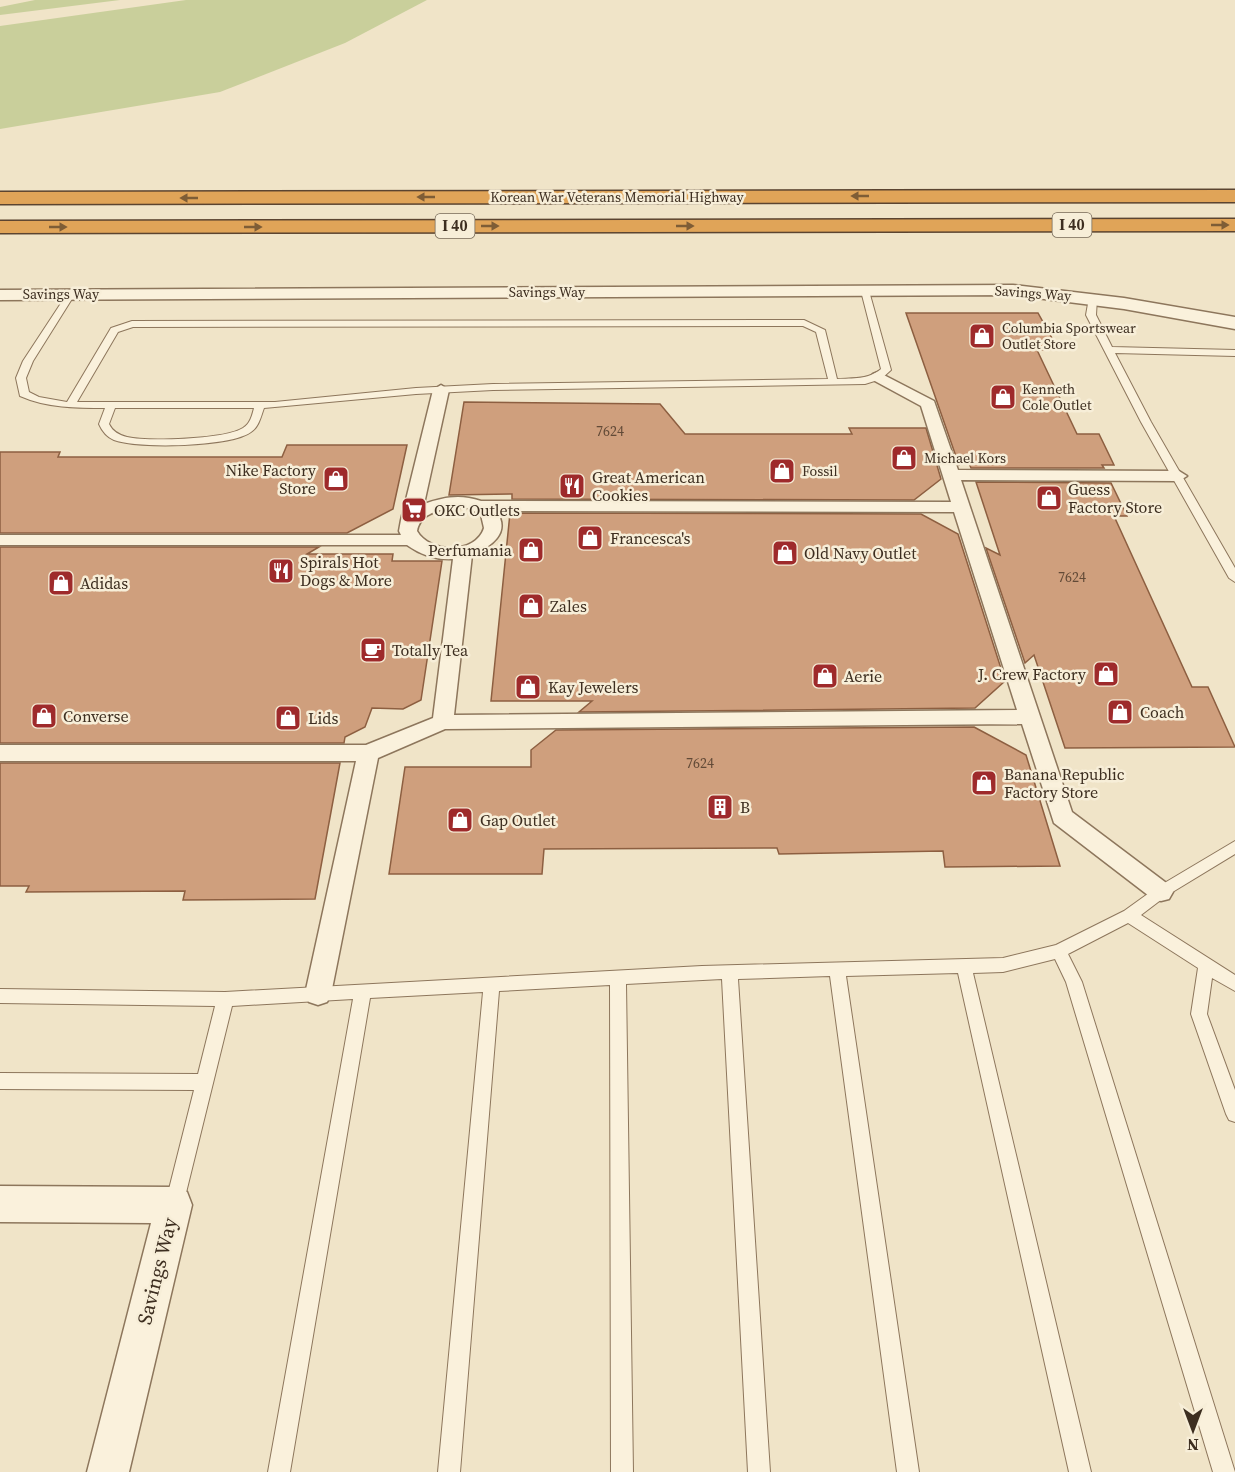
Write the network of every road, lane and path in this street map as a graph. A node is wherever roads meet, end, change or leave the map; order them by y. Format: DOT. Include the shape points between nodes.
graph roads {
  1 [pos="1226,177"];
  2 [pos="1235,196"];
  3 [pos="919,197"];
  4 [pos="0,198"];
  5 [pos="909,225"];
  6 [pos="1235,225"];
  7 [pos="0,227"];
  8 [pos="1235,240"];
  9 [pos="865,291"];
  10 [pos="71,294"];
  11 [pos="0,295"];
  12 [pos="1093,298"];
  13 [pos="1235,323"];
  14 [pos="1109,350"];
  15 [pos="1235,353"];
  16 [pos="878,377"];
  17 [pos="833,381"];
  18 [pos="441,390"];
  19 [pos="70,405"];
  20 [pos="260,405"];
  21 [pos="111,406"];
  22 [pos="950,475"];
  23 [pos="1179,476"];
  24 [pos="478,506"];
  25 [pos="961,507"];
  26 [pos="412,517"];
  27 [pos="0,540"];
  28 [pos="411,540"];
  29 [pos="463,552"];
  30 [pos="1235,578"];
  31 [pos="1029,717"];
  32 [pos="443,722"];
  33 [pos="0,753"];
  34 [pos="368,753"];
  35 [pos="1235,847"];
  36 [pos="1161,892"];
  37 [pos="1129,915"];
  38 [pos="1059,951"];
  39 [pos="1206,964"];
  40 [pos="963,966"];
  41 [pos="837,969"];
  42 [pos="730,972"];
  43 [pos="618,978"];
  44 [pos="492,984"];
  45 [pos="1235,984"];
  46 [pos="363,991"];
  47 [pos="318,994"];
  48 [pos="0,996"];
  49 [pos="225,999"];
  50 [pos="0,1081"];
  51 [pos="205,1082"];
  52 [pos="1235,1114"];
  53 [pos="0,1204"];
  54 [pos="174,1205"];
  55 [pos="108,1472"];
  56 [pos="279,1472"];
  57 [pos="449,1472"];
  58 [pos="622,1472"];
  59 [pos="759,1472"];
  60 [pos="908,1472"];
  61 [pos="1080,1472"];
  62 [pos="1224,1472"];
  1 -- 3 [label="highway"];
  2 -- 3 [label="highway, Korean War Veterans Memorial Highway / I 40"];
  3 -- 4 [label="highway, Korean War Veterans Memorial Highway / I 40, one-way"];
  5 -- 6 [label="highway, Korean War Veterans Memorial Highway / I 40, one-way"];
  7 -- 5 [label="highway, Korean War Veterans Memorial Highway / I 40, one-way"];
  5 -- 8 [label="highway"];
  9 -- 10 [label="street, Savings Way"];
  9 -- 12 [label="street, Savings Way" via="1013,290"];
  9 -- 16 [label="lane" via="886,370"];
  10 -- 11 [label="street, Savings Way"];
  10 -- 19 [label="lane" via="28,360 21,378 24,394"];
  12 -- 13 [label="street, Savings Way"];
  12 -- 14 [label="lane" via="1091,315"];
  14 -- 15 [label="lane"];
  14 -- 23 [label="lane"];
  16 -- 17 [label="lane"];
  16 -- 22 [label="street" via="928,404"];
  17 -- 18 [label="lane"];
  17 -- 19 [label="lane" via="820,330 804,323 132,324 114,330"];
  18 -- 20 [label="lane"];
  18 -- 26 [label="street"];
  19 -- 21 [label="lane"];
  20 -- 21 [label="lane"];
  20 -- 21 [label="lane" via="254,423 238,436 130,441 115,438 107,431 104,424"];
  22 -- 23 [label="street"];
  22 -- 25 [label="street"];
  23 -- 30 [label="lane"];
  24 -- 25 [label="street"];
  24 -- 26 [label="street" via="447,502"];
  24 -- 29 [label="street" via="492,517 493,533"];
  25 -- 31 [label="street"];
  26 -- 28 [label="street" via="407,526"];
  27 -- 28 [label="street"];
  28 -- 29 [label="street" via="434,553"];
  29 -- 32 [label="street"];
  31 -- 32 [label="street"];
  31 -- 36 [label="street" via="1062,817"];
  32 -- 34 [label="street"];
  33 -- 34 [label="street"];
  34 -- 47 [label="street"];
  35 -- 36 [label="lane"];
  36 -- 37 [label="lane"];
  37 -- 38 [label="lane"];
  37 -- 39 [label="lane"];
  38 -- 40 [label="lane" via="1003,965"];
  38 -- 62 [label="lane" via="1074,982"];
  39 -- 45 [label="lane"];
  39 -- 52 [label="lane" via="1199,1014"];
  40 -- 41 [label="lane"];
  40 -- 61 [label="lane"];
  41 -- 42 [label="lane"];
  41 -- 60 [label="lane"];
  42 -- 43 [label="lane"];
  42 -- 59 [label="lane"];
  43 -- 44 [label="lane"];
  43 -- 58 [label="lane"];
  44 -- 46 [label="lane"];
  44 -- 57 [label="lane"];
  46 -- 47 [label="lane"];
  46 -- 56 [label="lane"];
  47 -- 49 [label="lane"];
  48 -- 49 [label="lane"];
  49 -- 51 [label="lane"];
  50 -- 51 [label="lane"];
  51 -- 54 [label="lane"];
  53 -- 54 [label="street, Savings Way"];
  54 -- 55 [label="street, Savings Way"];
}
